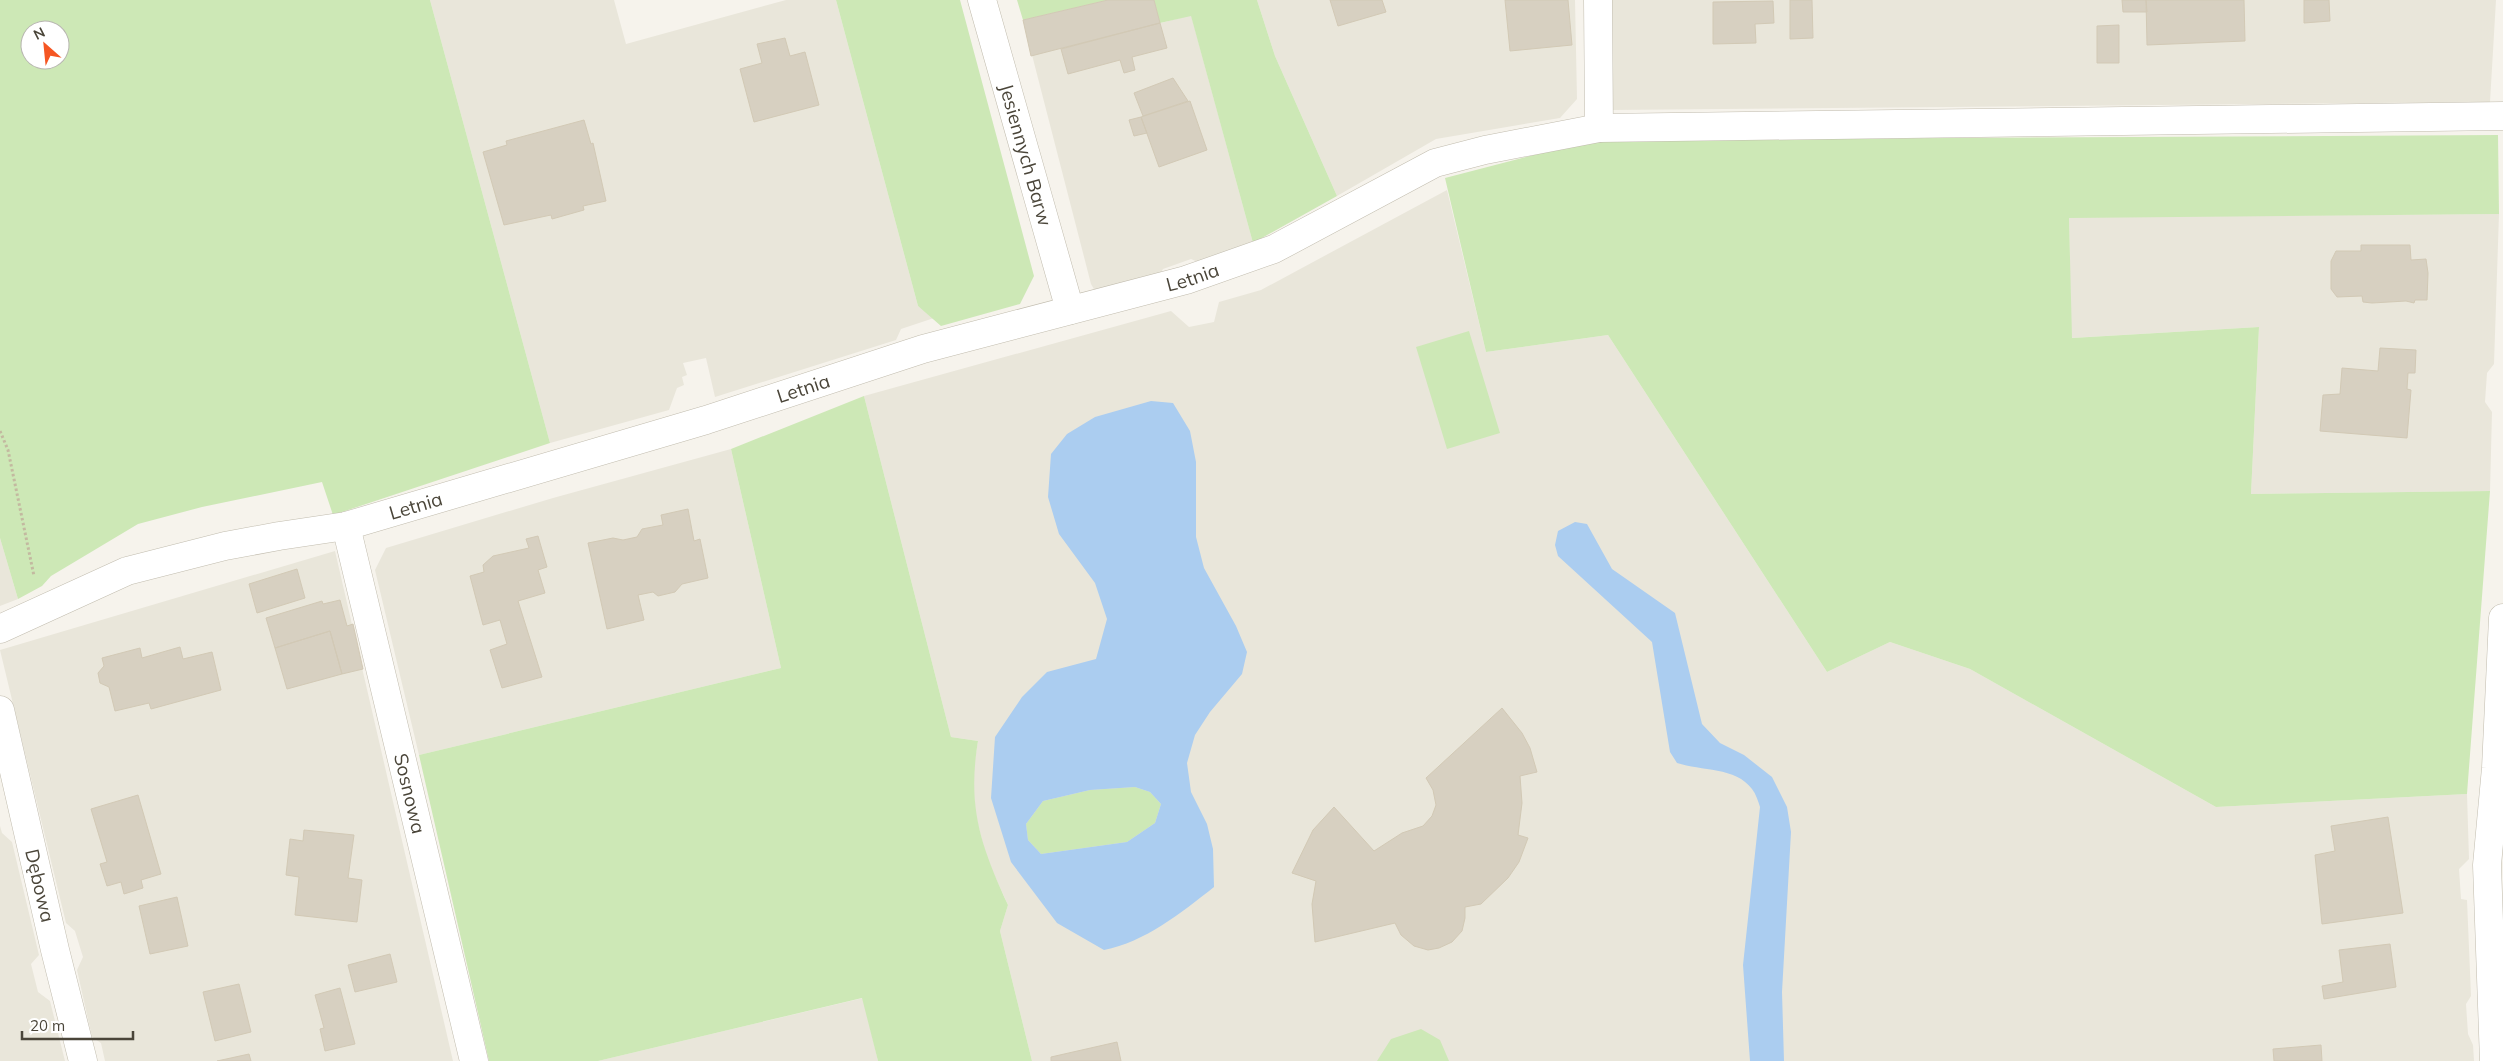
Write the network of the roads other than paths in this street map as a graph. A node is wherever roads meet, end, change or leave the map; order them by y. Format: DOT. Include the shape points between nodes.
graph roads {
  1 [pos="982,0"];
  2 [pos="1598,0"];
  3 [pos="2503,116"];
  4 [pos="1599,128"];
  5 [pos="1070,310"];
  6 [pos="346,526"];
  7 [pos="2503,618"];
  8 [pos="0,629"];
  9 [pos="0,710"];
  10 [pos="83,1061"];
  11 [pos="474,1061"];
  12 [pos="2494,1061"];
  1 -- 5 [label="street, Jesiennych Barw"];
  2 -- 4 [label="street"];
  3 -- 4 [label="street, Letnia"];
  4 -- 5 [label="street, Letnia" via="1435,163 1274,249 1186,280"];
  5 -- 6 [label="street, Letnia" via="923,349 706,420"];
  6 -- 8 [label="street, Letnia" via="225,546 127,571"];
  6 -- 11 [label="street, Sosnowa"];
  7 -- 12 [label="street" via="2496,768 2487,865"];
  9 -- 10 [label="street, Dębowa"];
}
